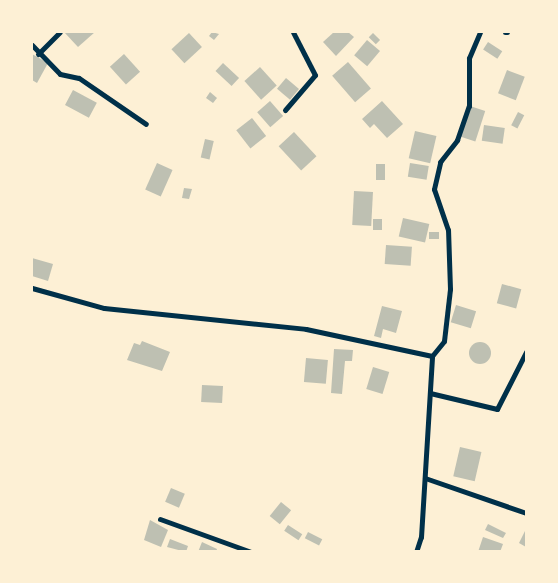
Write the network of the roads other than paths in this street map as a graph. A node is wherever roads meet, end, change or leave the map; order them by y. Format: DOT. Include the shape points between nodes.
graph roads {
  1 [pos="60,32"];
  2 [pos="293,32"];
  3 [pos="480,32"];
  4 [pos="32,46"];
  5 [pos="38,54"];
  6 [pos="285,110"];
  7 [pos="146,124"];
  8 [pos="32,288"];
  9 [pos="527,352"];
  10 [pos="432,356"];
  11 [pos="430,393"];
  12 [pos="425,478"];
  13 [pos="527,513"];
  14 [pos="160,519"];
  15 [pos="251,551"];
  16 [pos="416,551"];
  1 -- 5 [label="street"];
  2 -- 6 [label="street" via="315,75"];
  3 -- 10 [label="street" via="469,58 469,107 457,140 440,162 434,189 448,230 450,289 444,341"];
  4 -- 5 [label="street"];
  5 -- 7 [label="street" via="60,74 79,78"];
  8 -- 10 [label="street" via="104,308 306,330"];
  9 -- 11 [label="street" via="497,409"];
  10 -- 11 [label="street"];
  11 -- 12 [label="street"];
  12 -- 13 [label="street"];
  12 -- 16 [label="street"];
  14 -- 15 [label="street"];
}
